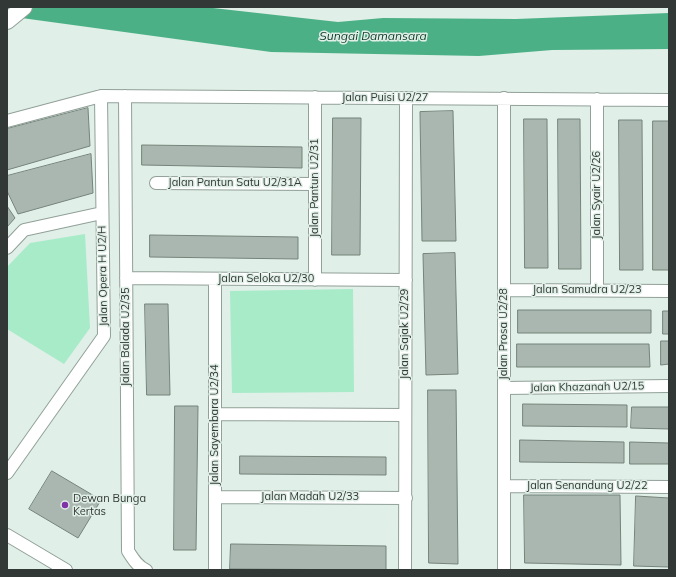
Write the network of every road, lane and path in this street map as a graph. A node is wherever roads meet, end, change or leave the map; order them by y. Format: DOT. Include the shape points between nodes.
graph roads {
  1 [pos="24,7"];
  2 [pos="7,21"];
  3 [pos="101,96"];
  4 [pos="125,96"];
  5 [pos="315,97"];
  6 [pos="406,98"];
  7 [pos="504,98"];
  8 [pos="597,99"];
  9 [pos="669,100"];
  10 [pos="7,121"];
  11 [pos="156,183"];
  12 [pos="315,184"];
  13 [pos="102,213"];
  14 [pos="7,248"];
  15 [pos="126,278"];
  16 [pos="215,279"];
  17 [pos="315,280"];
  18 [pos="406,280"];
  19 [pos="504,290"];
  20 [pos="597,290"];
  21 [pos="669,291"];
  22 [pos="669,386"];
  23 [pos="504,388"];
  24 [pos="215,414"];
  25 [pos="405,415"];
  26 [pos="7,473"];
  27 [pos="504,486"];
  28 [pos="669,487"];
  29 [pos="215,496"];
  30 [pos="406,498"];
  31 [pos="7,535"];
  32 [pos="66,570"];
  33 [pos="146,570"];
  34 [pos="215,570"];
  35 [pos="405,570"];
  36 [pos="504,570"];
  1 -- 2 [label="main road"];
  3 -- 4 [label="street, Jalan Puisi U2/27"];
  3 -- 10 [label="street, Jalan Puisi U2/27"];
  3 -- 13 [label="street, Jalan Opera H U2/H"];
  4 -- 5 [label="street, Jalan Puisi U2/27"];
  4 -- 15 [label="street, Jalan Balada U2/35"];
  5 -- 6 [label="street, Jalan Puisi U2/27"];
  5 -- 12 [label="street, Jalan Pantun U2/31"];
  6 -- 7 [label="street, Jalan Puisi U2/27"];
  6 -- 18 [label="street, Jalan Sajak U2/29"];
  7 -- 8 [label="street, Jalan Puisi U2/27"];
  7 -- 19 [label="street, Jalan Prosa U2/28"];
  8 -- 9 [label="street, Jalan Puisi U2/27"];
  8 -- 20 [label="street, Jalan Syair U2/26"];
  11 -- 12 [label="street, Jalan Pantun Satu U2/31A"];
  12 -- 17 [label="street, Jalan Pantun U2/31"];
  13 -- 14 [label="street" via="24,230"];
  13 -- 26 [label="street, Jalan Opera H U2/H" via="104,336"];
  15 -- 16 [label="street, Jalan Seloka U2/30"];
  15 -- 33 [label="street, Jalan Balada U2/35" via="128,551"];
  16 -- 17 [label="street, Jalan Seloka U2/30"];
  16 -- 24 [label="street, Jalan Sayembara U2/34"];
  17 -- 18 [label="street, Jalan Seloka U2/30"];
  18 -- 25 [label="street, Jalan Sajak U2/29"];
  19 -- 20 [label="street, Jalan Samudra U2/23"];
  19 -- 23 [label="street, Jalan Prosa U2/28"];
  20 -- 21 [label="street, Jalan Samudra U2/23"];
  22 -- 23 [label="street, Jalan Khazanah U2/15"];
  23 -- 27 [label="street, Jalan Prosa U2/28"];
  24 -- 25 [label="street"];
  24 -- 29 [label="street, Jalan Sayembara U2/34"];
  25 -- 30 [label="street, Jalan Sajak U2/29"];
  27 -- 28 [label="street, Jalan Senandung U2/22"];
  27 -- 36 [label="street, Jalan Prosa U2/28"];
  29 -- 30 [label="street, Jalan Madah U2/33"];
  29 -- 34 [label="street, Jalan Sayembara U2/34"];
  30 -- 35 [label="street, Jalan Sajak U2/29"];
  31 -- 32 [label="street"];
}
